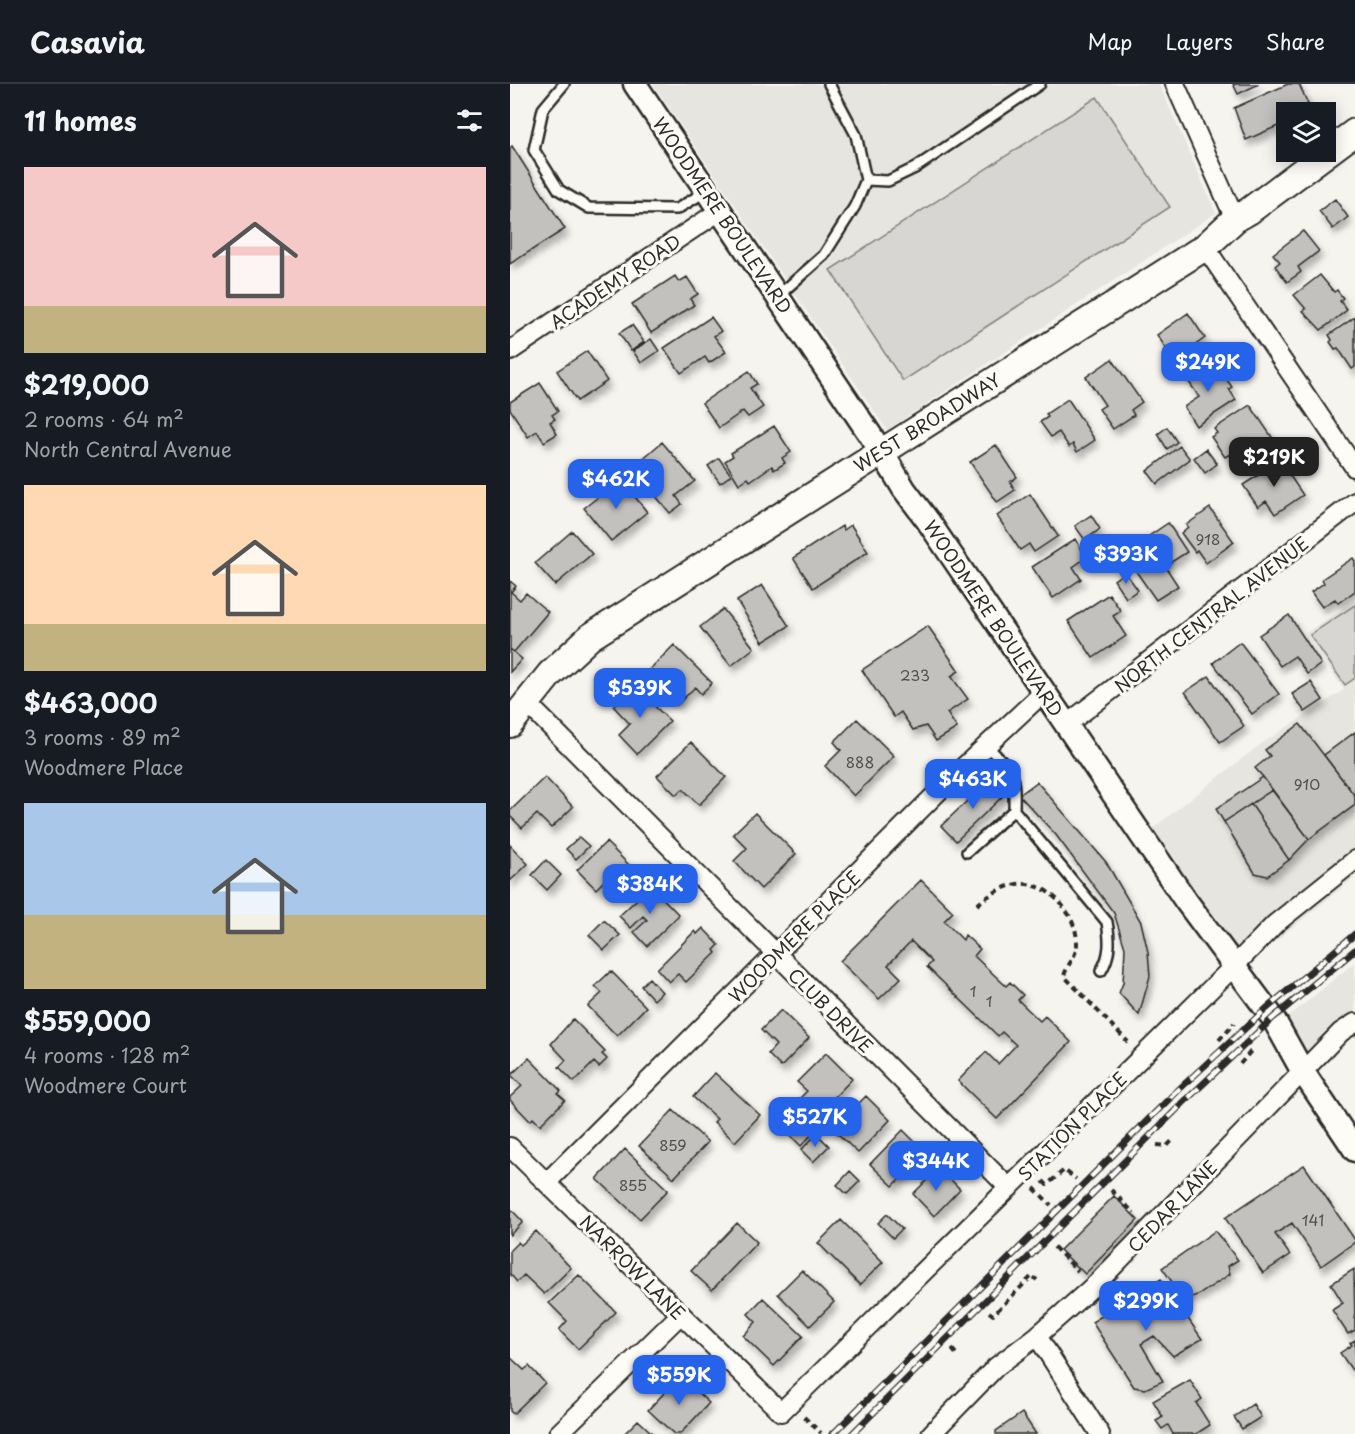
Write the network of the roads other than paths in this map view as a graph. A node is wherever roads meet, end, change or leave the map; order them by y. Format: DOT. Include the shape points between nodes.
graph roads {
  1 [pos="564,84"];
  2 [pos="635,84"];
  3 [pos="829,84"];
  4 [pos="1040,84"];
  5 [pos="1175,84"];
  6 [pos="1355,132"];
  7 [pos="866,180"];
  8 [pos="705,192"];
  9 [pos="721,210"];
  10 [pos="1235,219"];
  11 [pos="1205,247"];
  12 [pos="778,296"];
  13 [pos="510,351"];
  14 [pos="881,451"];
  15 [pos="1355,468"];
  16 [pos="1355,502"];
  17 [pos="1044,692"];
  18 [pos="527,703"];
  19 [pos="510,724"];
  20 [pos="1066,725"];
  21 [pos="987,746"];
  22 [pos="1014,810"];
  23 [pos="967,852"];
  24 [pos="1355,860"];
  25 [pos="776,954"];
  26 [pos="1234,966"];
  27 [pos="1101,971"];
  28 [pos="1355,1023"];
  29 [pos="1303,1072"];
  30 [pos="510,1147"];
  31 [pos="1355,1150"];
  32 [pos="547,1182"];
  33 [pos="1009,1188"];
  34 [pos="681,1314"];
  35 [pos="1036,1336"];
  36 [pos="781,1412"];
  37 [pos="558,1434"];
  38 [pos="931,1434"];
  39 [pos="1100,1434"];
  1 -- 8 [label="lane" via="543,109 534,150 560,190 589,208 624,209 677,209"];
  2 -- 8 [label="street, WOODMERE BOULEVARD"];
  3 -- 7 [label="lane" via="856,135"];
  4 -- 7 [label="lane" via="915,168 888,181"];
  5 -- 10 [label="street"];
  6 -- 10 [label="main road, WEST BROADWAY"];
  7 -- 12 [label="lane" via="855,206 824,255"];
  8 -- 9 [label="street, WOODMERE BOULEVARD"];
  9 -- 12 [label="street, WOODMERE BOULEVARD"];
  9 -- 13 [label="street, ACADEMY ROAD"];
  10 -- 11 [label="main road, WEST BROADWAY"];
  11 -- 14 [label="main road, WEST BROADWAY"];
  11 -- 15 [label="street"];
  12 -- 14 [label="street, WOODMERE BOULEVARD"];
  14 -- 17 [label="street, WOODMERE BOULEVARD"];
  14 -- 18 [label="main road, WEST BROADWAY" via="590,637 550,674"];
  16 -- 20 [label="street, NORTH CENTRAL AVENUE"];
  17 -- 20 [label="street, WOODMERE BOULEVARD"];
  17 -- 21 [label="street, WOODMERE PLACE"];
  18 -- 19 [label="main road, WEST BROADWAY"];
  18 -- 25 [label="street, CLUB DRIVE"];
  20 -- 26 [label="street, WOODMERE BOULEVARD"];
  21 -- 22 [label="lane" via="1008,768 1015,782"];
  21 -- 25 [label="street, WOODMERE PLACE"];
  22 -- 23 [label="lane"];
  22 -- 27 [label="lane" via="1107,922 1110,941"];
  24 -- 26 [label="street, STATION PLACE" via="1275,924"];
  25 -- 32 [label="street, WOODMERE PLACE"];
  25 -- 33 [label="street, CLUB DRIVE"];
  26 -- 29 [label="street, WOODMERE BOULEVARD" via="1273,1018"];
  26 -- 33 [label="street, STATION PLACE"];
  28 -- 29 [label="street, CEDAR LANE" via="1341,1032"];
  29 -- 31 [label="street, WOODMERE BOULEVARD"];
  29 -- 35 [label="street, CEDAR LANE" via="1096,1283"];
  30 -- 32 [label="street, NARROW LANE"];
  32 -- 34 [label="street, NARROW LANE"];
  33 -- 36 [label="street, STATION PLACE"];
  34 -- 36 [label="street, NARROW LANE"];
  34 -- 37 [label="street"];
  35 -- 38 [label="street, CEDAR LANE" via="996,1367"];
  35 -- 39 [label="street"];
}
